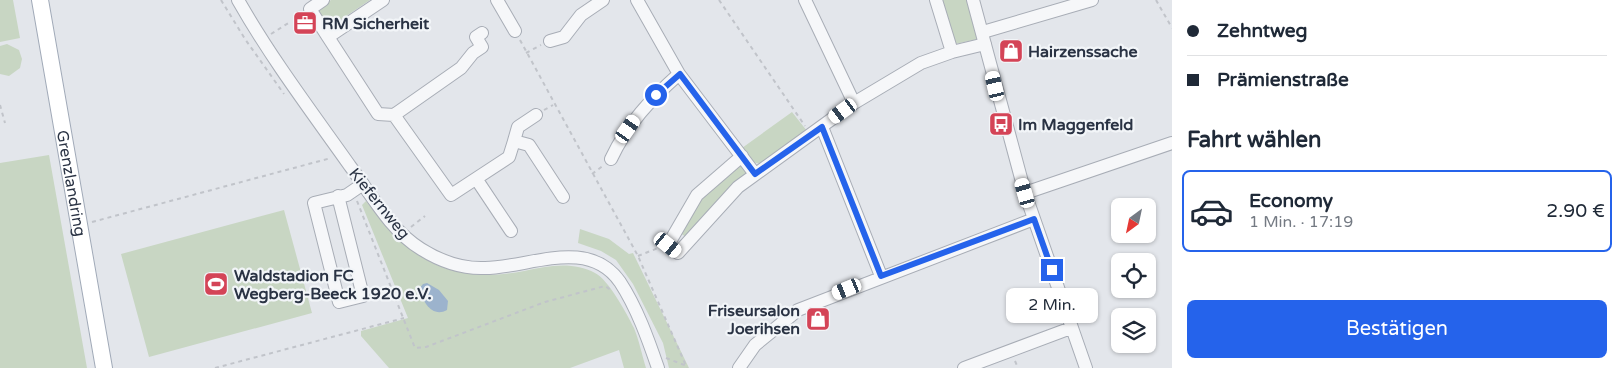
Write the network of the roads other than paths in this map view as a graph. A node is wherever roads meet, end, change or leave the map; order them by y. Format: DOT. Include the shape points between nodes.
graph roads {
  1 [pos="40,0"];
  2 [pos="238,0"];
  3 [pos="323,0"];
  4 [pos="383,0"];
  5 [pos="497,0"];
  6 [pos="603,0"];
  7 [pos="637,0"];
  8 [pos="805,0"];
  9 [pos="936,0"];
  10 [pos="973,0"];
  11 [pos="1092,0"];
  12 [pos="515,31"];
  13 [pos="482,33"];
  14 [pos="328,37"];
  15 [pos="984,38"];
  16 [pos="550,41"];
  17 [pos="952,52"];
  18 [pos="680,74"];
  19 [pos="854,103"];
  20 [pos="394,115"];
  21 [pos="536,115"];
  22 [pos="822,127"];
  23 [pos="514,141"];
  24 [pos="1172,143"];
  25 [pos="742,156"];
  26 [pos="612,159"];
  27 [pos="755,174"];
  28 [pos="476,180"];
  29 [pos="363,184"];
  30 [pos="1025,193"];
  31 [pos="338,196"];
  32 [pos="563,197"];
  33 [pos="1034,219"];
  34 [pos="511,231"];
  35 [pos="881,276"];
  36 [pos="1071,328"];
  37 [pos="104,368"];
  38 [pos="658,368"];
  39 [pos="739,368"];
  40 [pos="964,368"];
  41 [pos="1086,368"];
  1 -- 37 [label="main road, Grenzlandring"];
  2 -- 29 [label="street, Kiefernweg" via="254,31"];
  3 -- 14 [label="street" via="310,9"];
  4 -- 14 [label="street"];
  5 -- 12 [label="street"];
  6 -- 16 [label="street" via="581,15 564,38"];
  7 -- 18 [label="street"];
  8 -- 19 [label="street"];
  9 -- 17 [label="street"];
  10 -- 15 [label="street"];
  11 -- 15 [label="street"];
  13 -- 20 [label="street" via="476,37 482,47 461,68"];
  14 -- 20 [label="street" via="378,114"];
  15 -- 17 [label="street"];
  15 -- 30 [label="street"];
  17 -- 19 [label="street" via="921,63"];
  18 -- 25 [label="street"];
  18 -- 26 [label="street" via="645,105"];
  19 -- 22 [label="street"];
  20 -- 28 [label="street" via="451,196"];
  21 -- 23 [label="street" via="518,127"];
  22 -- 27 [label="street"];
  22 -- 35 [label="street"];
  23 -- 28 [label="street" via="509,157"];
  23 -- 32 [label="street" via="529,145"];
  24 -- 30 [label="street"];
  25 -- 27 [label="street"];
  25 -- 27 [label="street" via="697,195 668,245 678,253 713,212"];
  28 -- 34 [label="street"];
  29 -- 31 [label="street" via="346,195"];
  29 -- 38 [label="street, Kiefernweg" via="396,228 419,248 443,260 484,268 560,257 598,264 619,281 641,322"];
  30 -- 33 [label="street"];
  31 -- 31 [label="street" via="363,296 339,302 314,203"];
  33 -- 35 [label="street"];
  33 -- 36 [label="street"];
  35 -- 39 [label="street" via="798,310 755,345"];
  36 -- 40 [label="street"];
  36 -- 41 [label="street"];
}
